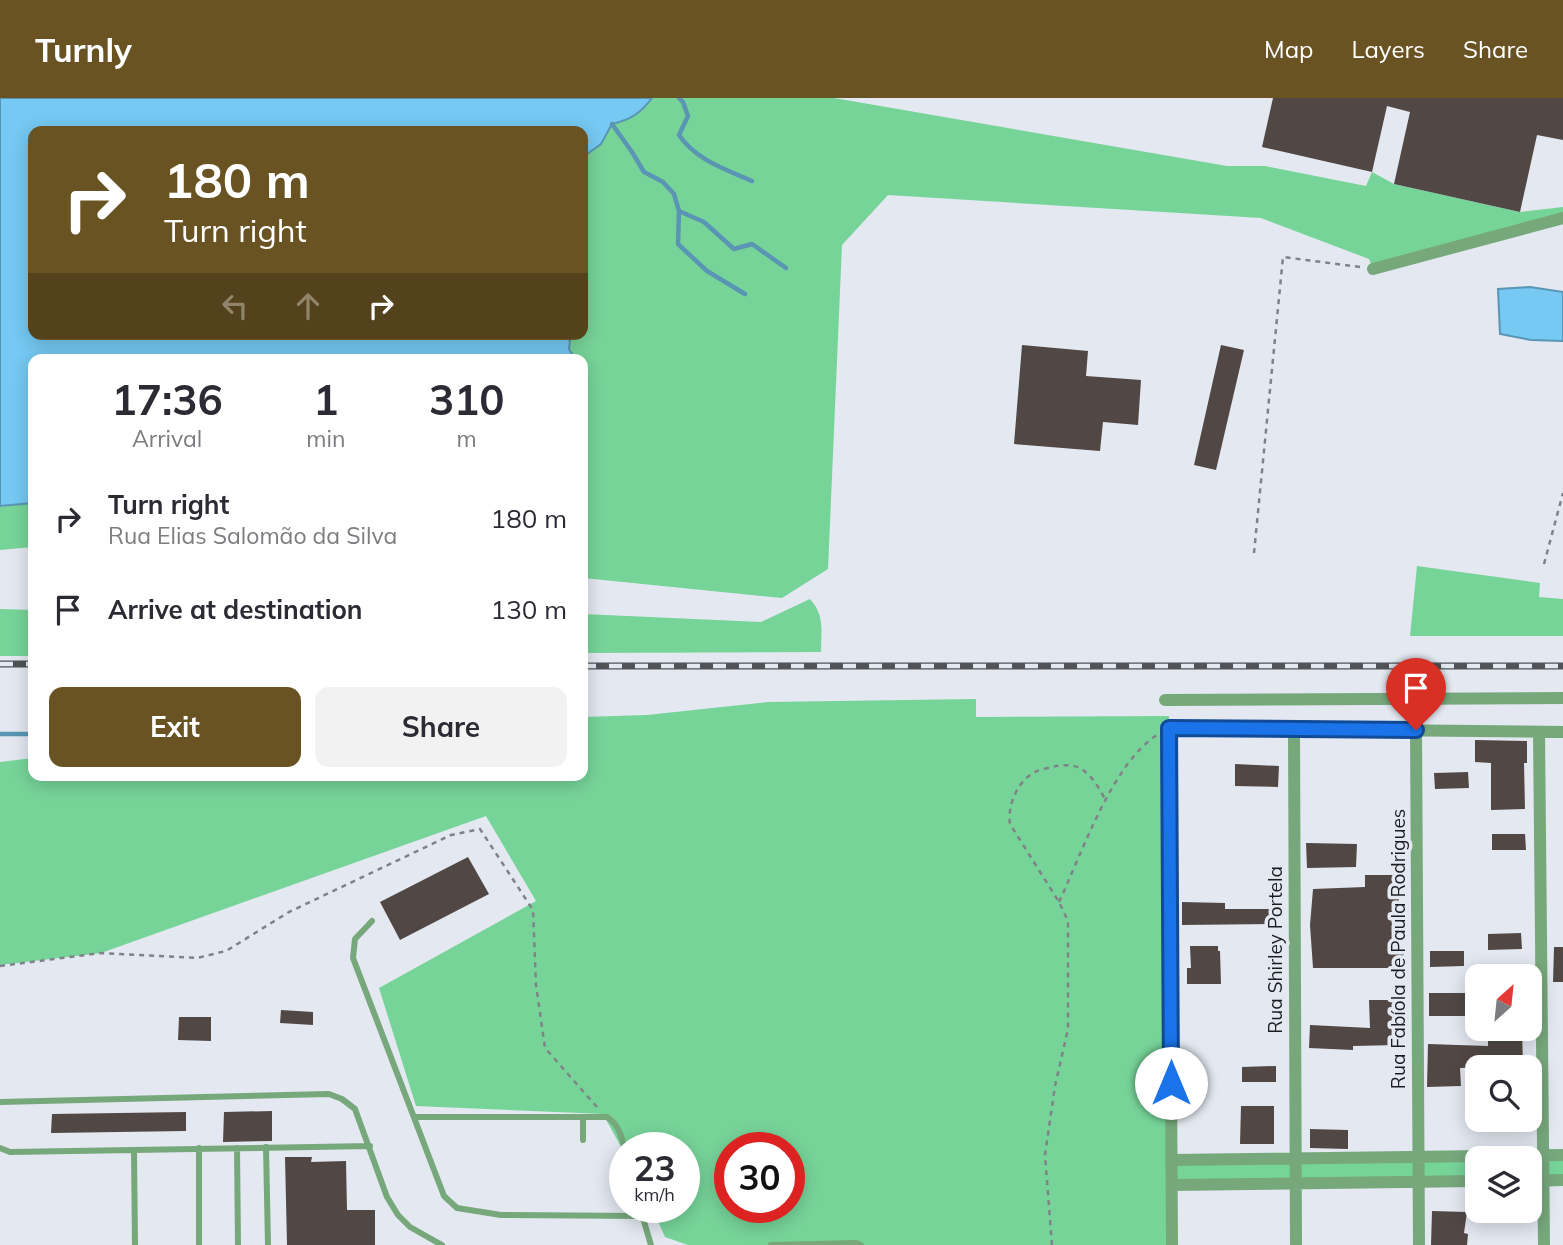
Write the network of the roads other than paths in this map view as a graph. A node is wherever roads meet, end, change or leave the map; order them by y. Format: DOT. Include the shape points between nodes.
graph roads {
  1 [pos="1563,218"];
  2 [pos="1373,269"];
  3 [pos="1563,698"];
  4 [pos="1165,701"];
  5 [pos="1294,729"];
  6 [pos="1416,730"];
  7 [pos="1538,732"];
  8 [pos="1563,732"];
  9 [pos="372,921"];
  10 [pos="0,1102"];
  11 [pos="414,1117"];
  12 [pos="583,1117"];
  13 [pos="620,1132"];
  14 [pos="583,1140"];
  15 [pos="370,1146"];
  16 [pos="1539,1146"];
  17 [pos="266,1147"];
  18 [pos="0,1148"];
  19 [pos="199,1148"];
  20 [pos="237,1148"];
  21 [pos="134,1150"];
  22 [pos="1563,1155"];
  23 [pos="1171,1160"];
  24 [pos="1419,1169"];
  25 [pos="1542,1169"];
  26 [pos="1465,1170"];
  27 [pos="1296,1171"];
  28 [pos="1542,1172"];
  29 [pos="1465,1179"];
  30 [pos="1563,1180"];
  31 [pos="1172,1185"];
  32 [pos="1542,1215"];
  33 [pos="609,1216"];
  34 [pos="644,1223"];
  35 [pos="135,1245"];
  36 [pos="199,1245"];
  37 [pos="238,1245"];
  38 [pos="268,1245"];
  39 [pos="442,1245"];
  40 [pos="652,1245"];
  41 [pos="771,1245"];
  42 [pos="861,1245"];
  43 [pos="1172,1245"];
  44 [pos="1296,1245"];
  45 [pos="1419,1245"];
  46 [pos="1544,1245"];
  1 -- 2 [label="street"];
  3 -- 4 [label="street"];
  5 -- 6 [label="street"];
  5 -- 23 [label="street" via="1169,728"];
  5 -- 27 [label="street, Rua Shirley Portela"];
  6 -- 7 [label="street"];
  6 -- 24 [label="street, Rua Fabíola de Paula Rodrigues"];
  7 -- 8 [label="street"];
  7 -- 16 [label="street"];
  9 -- 11 [label="lane" via="355,939 353,958"];
  10 -- 15 [label="lane" via="329,1094 355,1109"];
  11 -- 12 [label="lane"];
  11 -- 33 [label="lane" via="444,1196 457,1208 501,1215"];
  12 -- 13 [label="lane" via="607,1117"];
  12 -- 14 [label="lane"];
  15 -- 17 [label="lane"];
  15 -- 39 [label="lane" via="398,1215"];
  17 -- 20 [label="lane"];
  17 -- 38 [label="lane"];
  18 -- 21 [label="lane" via="10,1152"];
  19 -- 20 [label="lane"];
  19 -- 21 [label="lane"];
  19 -- 36 [label="lane"];
  20 -- 37 [label="lane"];
  21 -- 35 [label="lane"];
  22 -- 25 [label="street"];
  23 -- 27 [label="street"];
  23 -- 31 [label="street"];
  24 -- 26 [label="street"];
  24 -- 27 [label="street"];
  24 -- 27 [label="street"];
  24 -- 29 [label="street"];
  24 -- 45 [label="street, Rua Fabíola de Paula Rodrigues"];
  27 -- 31 [label="street"];
  27 -- 44 [label="street, Rua Shirley Portela"];
  28 -- 30 [label="street"];
  31 -- 43 [label="street"];
  32 -- 46 [label="street"];
  34 -- 40 [label="lane"];
  41 -- 42 [label="lane"];
}
